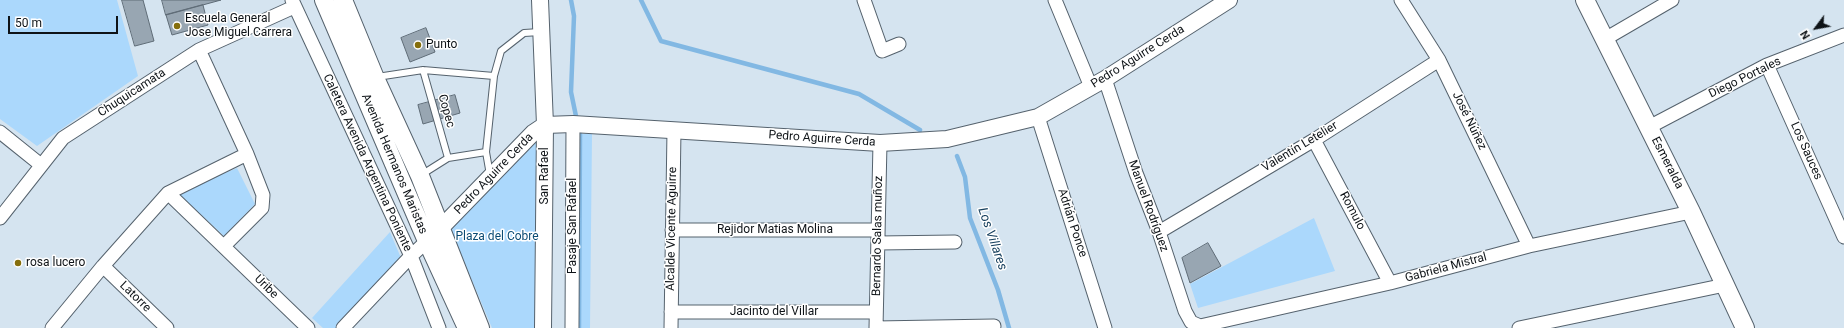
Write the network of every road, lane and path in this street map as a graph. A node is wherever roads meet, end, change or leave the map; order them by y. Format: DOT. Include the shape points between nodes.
graph roads {
  1 [pos="324,0"];
  2 [pos="343,0"];
  3 [pos="540,0"];
  4 [pos="864,0"];
  5 [pos="1055,0"];
  6 [pos="1229,0"];
  7 [pos="1401,0"];
  8 [pos="1585,0"];
  9 [pos="1672,0"];
  10 [pos="293,3"];
  11 [pos="541,32"];
  12 [pos="1844,35"];
  13 [pos="1605,39"];
  14 [pos="899,44"];
  15 [pos="199,50"];
  16 [pos="1439,60"];
  17 [pos="1767,65"];
  18 [pos="423,70"];
  19 [pos="494,76"];
  20 [pos="375,78"];
  21 [pos="1098,83"];
  22 [pos="1038,117"];
  23 [pos="573,124"];
  24 [pos="545,125"];
  25 [pos="1649,127"];
  26 [pos="674,130"];
  27 [pos="0,132"];
  28 [pos="1314,140"];
  29 [pos="880,143"];
  30 [pos="486,152"];
  31 [pos="247,154"];
  32 [pos="448,158"];
  33 [pos="41,165"];
  34 [pos="420,176"];
  35 [pos="490,177"];
  36 [pos="168,193"];
  37 [pos="1691,212"];
  38 [pos="0,218"];
  39 [pos="441,228"];
  40 [pos="672,230"];
  41 [pos="1159,232"];
  42 [pos="878,237"];
  43 [pos="1844,237"];
  44 [pos="427,241"];
  45 [pos="955,242"];
  46 [pos="224,246"];
  47 [pos="1529,246"];
  48 [pos="411,256"];
  49 [pos="103,266"];
  50 [pos="1390,283"];
  51 [pos="1725,285"];
  52 [pos="671,312"];
  53 [pos="876,312"];
  54 [pos="994,326"];
  55 [pos="1200,326"];
  56 [pos="946,327"];
  57 [pos="52,328"];
  58 [pos="167,328"];
  59 [pos="308,328"];
  60 [pos="343,328"];
  61 [pos="439,328"];
  62 [pos="467,328"];
  63 [pos="480,328"];
  64 [pos="543,328"];
  65 [pos="572,328"];
  66 [pos="671,328"];
  67 [pos="876,328"];
  68 [pos="1105,328"];
  69 [pos="1519,328"];
  70 [pos="1745,328"];
  1 -- 44 [label="main road, Avenida Hermanos Maristas"];
  2 -- 20 [label="main road, Avenida Hermanos Maristas"];
  3 -- 11 [label="street, San Rafael"];
  4 -- 14 [label="street" via="882,51"];
  5 -- 21 [label="street, Manuel Rodríguez"];
  6 -- 21 [label="street, Pedro Aguirre Cerda"];
  7 -- 16 [label="street, José Núñez"];
  8 -- 13 [label="main road, Esmeralda"];
  9 -- 13 [label="street"];
  10 -- 15 [label="street, Chuquicamata"];
  10 -- 48 [label="street, Caletera Avenida Argentina Poniente"];
  11 -- 19 [label="lane" via="524,33 501,51"];
  11 -- 24 [label="street, San Rafael"];
  12 -- 17 [label="street, Diego Portales"];
  13 -- 25 [label="main road, Esmeralda"];
  15 -- 31 [label="street"];
  15 -- 33 [label="street, Chuquicamata" via="63,138"];
  16 -- 28 [label="street, Valentín Letelier"];
  16 -- 47 [label="street, José Núñez"];
  17 -- 25 [label="street, Diego Portales"];
  17 -- 43 [label="street, Los Sauces"];
  18 -- 19 [label="lane"];
  18 -- 20 [label="lane"];
  18 -- 32 [label="lane, Copec"];
  19 -- 30 [label="lane"];
  20 -- 34 [label="main road, Avenida Hermanos Maristas"];
  21 -- 22 [label="street, Pedro Aguirre Cerda"];
  21 -- 41 [label="street, Manuel Rodríguez"];
  22 -- 29 [label="street, Pedro Aguirre Cerda" via="947,139"];
  22 -- 68 [label="street, Adrián Ponce"];
  23 -- 24 [label="street, Pedro Aguirre Cerda"];
  23 -- 26 [label="street, Pedro Aguirre Cerda"];
  23 -- 65 [label="street, Pasaje San Rafael"];
  24 -- 35 [label="street, Pedro Aguirre Cerda" via="533,133"];
  24 -- 64 [label="street, San Rafael"];
  25 -- 37 [label="main road, Esmeralda"];
  26 -- 29 [label="street, Pedro Aguirre Cerda"];
  26 -- 40 [label="street, Alcalde Vicente Aguirre"];
  27 -- 33 [label="street"];
  28 -- 41 [label="street, Valentín Letelier"];
  28 -- 50 [label="street, Romulo"];
  29 -- 42 [label="street, Bernardo Salas muñoz"];
  30 -- 32 [label="lane"];
  30 -- 35 [label="lane"];
  31 -- 36 [label="street"];
  31 -- 46 [label="street" via="263,194 262,208"];
  32 -- 34 [label="lane"];
  33 -- 38 [label="street, Chuquicamata"];
  34 -- 39 [label="main road, Avenida Hermanos Maristas"];
  35 -- 39 [label="street, Pedro Aguirre Cerda"];
  36 -- 46 [label="street, Uribe"];
  36 -- 49 [label="street"];
  37 -- 47 [label="street, Gabriela Mistral"];
  37 -- 51 [label="main road, Esmeralda"];
  39 -- 44 [label="street, Pedro Aguirre Cerda"];
  39 -- 63 [label="main road, Avenida Hermanos Maristas"];
  40 -- 42 [label="street, Rejidor Matias Molina"];
  40 -- 52 [label="street, Alcalde Vicente Aguirre"];
  41 -- 55 [label="street, Manuel Rodríguez" via="1185,311 1191,322"];
  42 -- 45 [label="street, Rejidor Matias Molina"];
  42 -- 53 [label="street, Bernardo Salas muñoz"];
  44 -- 48 [label="street"];
  44 -- 62 [label="main road, Avenida Hermanos Maristas"];
  46 -- 59 [label="street, Uribe"];
  47 -- 50 [label="street, Gabriela Mistral"];
  48 -- 60 [label="street"];
  48 -- 61 [label="street, Caletera Avenida Argentina Poniente"];
  49 -- 57 [label="street"];
  49 -- 58 [label="street, Latorre"];
  50 -- 55 [label="street, Gabriela Mistral"];
  51 -- 69 [label="street"];
  51 -- 70 [label="main road, Esmeralda"];
  52 -- 53 [label="street, Jacinto del Villar"];
  52 -- 66 [label="street, Alcalde Vicente Aguirre"];
  53 -- 67 [label="street, Bernardo Salas muñoz"];
  54 -- 56 [label="street"];
  56 -- 67 [label="street"];
}
